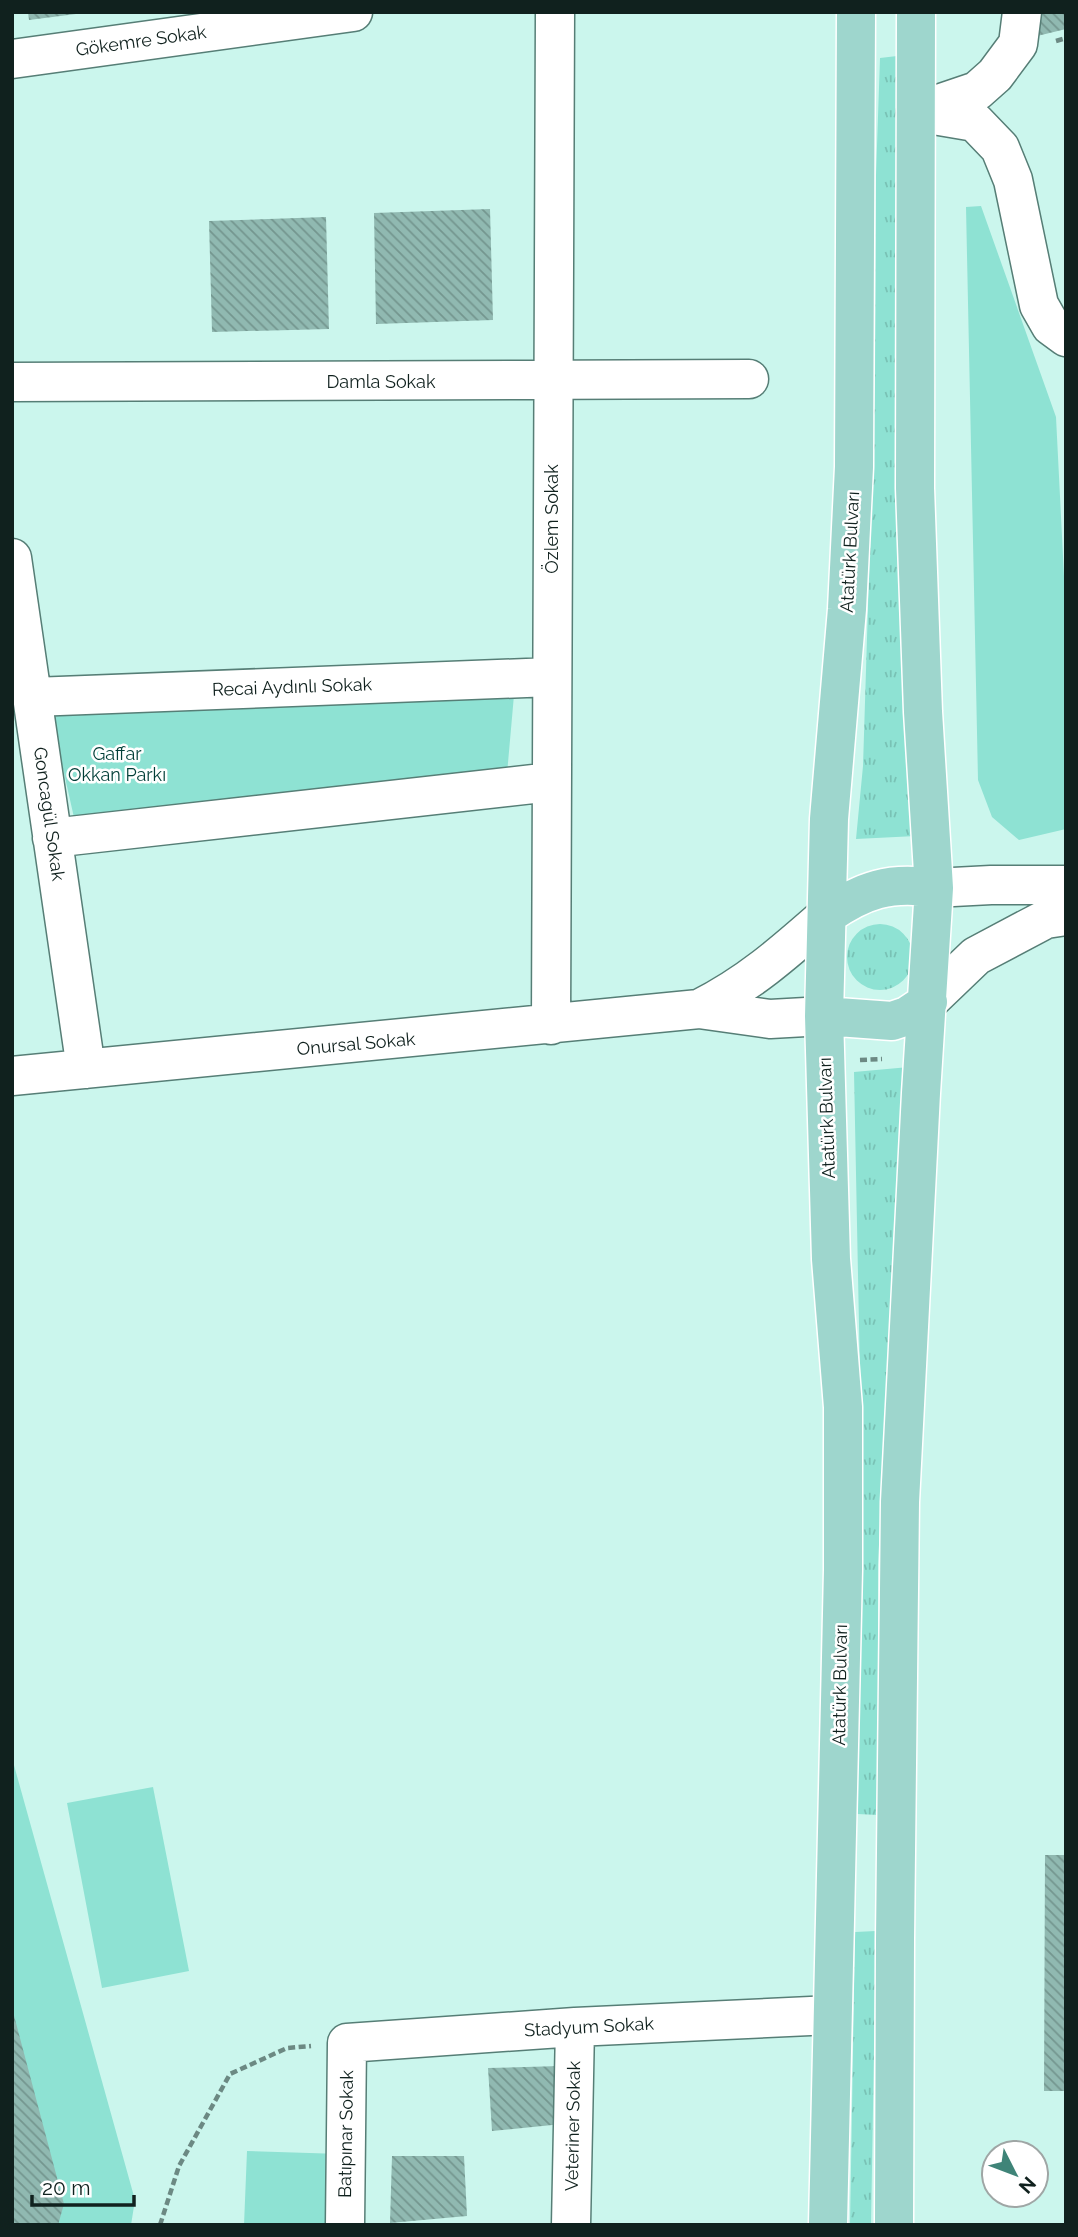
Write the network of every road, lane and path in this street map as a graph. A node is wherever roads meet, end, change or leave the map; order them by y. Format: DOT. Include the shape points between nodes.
graph roads {
  1 [pos="353,12"];
  2 [pos="555,12"];
  3 [pos="856,12"];
  4 [pos="916,12"];
  5 [pos="1022,12"];
  6 [pos="12,59"];
  7 [pos="916,112"];
  8 [pos="1066,337"];
  9 [pos="749,379"];
  10 [pos="553,381"];
  11 [pos="12,382"];
  12 [pos="12,558"];
  13 [pos="551,677"];
  14 [pos="33,697"];
  15 [pos="551,782"];
  16 [pos="52,838"];
  17 [pos="1066,886"];
  18 [pos="934,888"];
  19 [pos="827,915"];
  20 [pos="1066,916"];
  21 [pos="928,1002"];
  22 [pos="699,1009"];
  23 [pos="824,1016"];
  24 [pos="551,1025"];
  25 [pos="895,1059"];
  26 [pos="857,1060"];
  27 [pos="86,1069"];
  28 [pos="12,1076"];
  29 [pos="832,2015"];
  30 [pos="575,2027"];
  31 [pos="347,2043"];
  32 [pos="160,2225"];
  33 [pos="345,2225"];
  34 [pos="570,2225"];
  35 [pos="828,2225"];
  36 [pos="894,2225"];
  1 -- 6 [label="street, Gökemre Sokak"];
  2 -- 10 [label="street, Özlem Sokak"];
  3 -- 19 [label="main road, Atatürk Bulvarı" via="854,467 829,819"];
  4 -- 7 [label="main road"];
  5 -- 7 [label="street" via="1018,44 995,75 977,91"];
  7 -- 8 [label="street" via="975,122 1000,148 1013,180 1039,305 1051,326"];
  7 -- 18 [label="main road" via="915,488"];
  9 -- 10 [label="street, Damla Sokak"];
  10 -- 11 [label="street, Damla Sokak"];
  10 -- 13 [label="street, Özlem Sokak"];
  12 -- 14 [label="street, Goncagül Sokak"];
  13 -- 14 [label="street, Recai Aydınlı Sokak"];
  13 -- 15 [label="street, Özlem Sokak"];
  14 -- 16 [label="street, Goncagül Sokak"];
  15 -- 16 [label="street"];
  15 -- 24 [label="street, Özlem Sokak"];
  16 -- 27 [label="street, Goncagül Sokak"];
  17 -- 18 [label="street"];
  18 -- 19 [label="main road" via="876,889"];
  18 -- 21 [label="main road"];
  19 -- 22 [label="street" via="769,966"];
  19 -- 23 [label="main road, Atatürk Bulvarı"];
  20 -- 21 [label="street" via="1046,919 976,956"];
  21 -- 23 [label="main road" via="892,1021"];
  21 -- 36 [label="main road" via="900,1502"];
  22 -- 23 [label="street" via="770,1018"];
  22 -- 24 [label="street, Onursal Sokak"];
  23 -- 29 [label="main road, Atatürk Bulvarı" via="831,1259 843,1406"];
  24 -- 27 [label="street, Onursal Sokak"];
  25 -- 26 [label="path"];
  27 -- 28 [label="street, Onursal Sokak"];
  29 -- 30 [label="street, Stadyum Sokak"];
  29 -- 35 [label="main road, Atatürk Bulvarı"];
  30 -- 31 [label="street, Stadyum Sokak"];
  30 -- 34 [label="street, Veteriner Sokak"];
  31 -- 32 [label="path" via="287,2048 230,2074 179,2166"];
  31 -- 33 [label="street, Batıpınar Sokak"];
}
